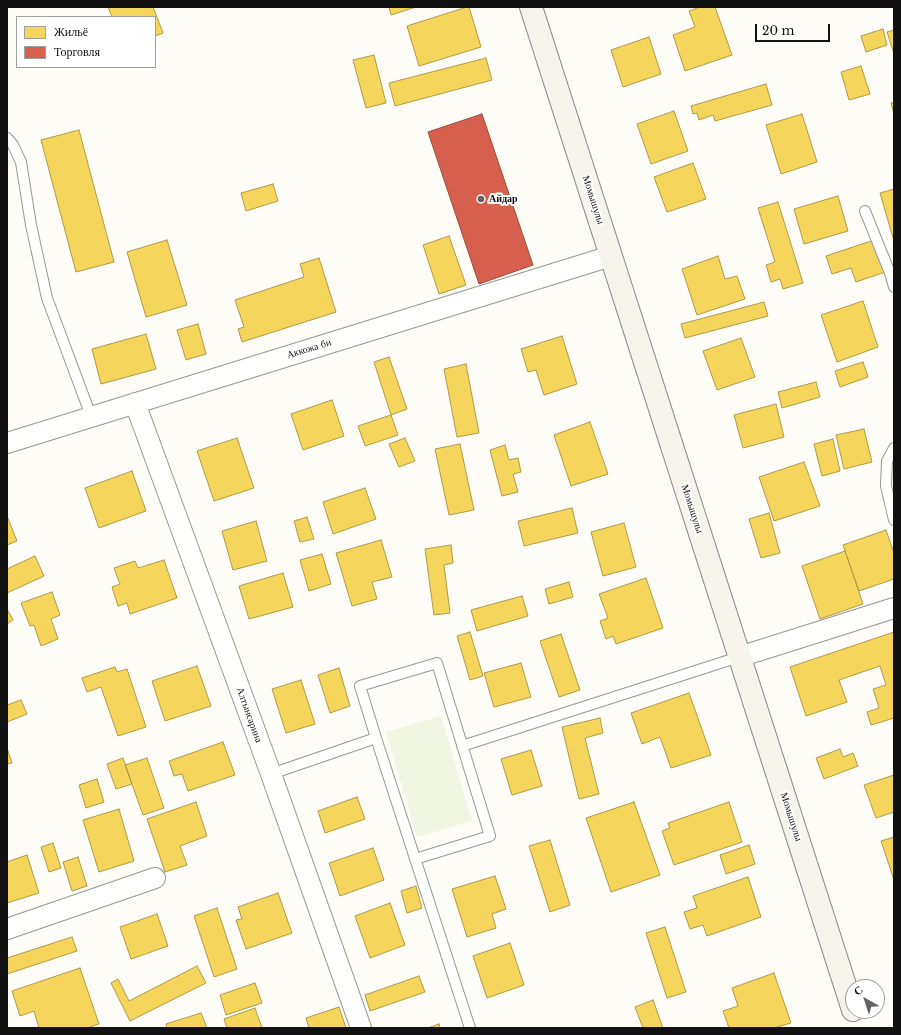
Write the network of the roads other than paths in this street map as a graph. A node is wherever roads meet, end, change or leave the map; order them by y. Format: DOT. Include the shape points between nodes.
graph roads {
  1 [pos="531,7"];
  2 [pos="7,138"];
  3 [pos="866,211"];
  4 [pos="611,256"];
  5 [pos="894,287"];
  6 [pos="135,403"];
  7 [pos="91,416"];
  8 [pos="7,442"];
  9 [pos="894,448"];
  10 [pos="894,520"];
  11 [pos="894,608"];
  12 [pos="739,657"];
  13 [pos="376,738"];
  14 [pos="462,746"];
  15 [pos="271,774"];
  16 [pos="415,859"];
  17 [pos="155,878"];
  18 [pos="7,929"];
  19 [pos="845,985"];
  20 [pos="361,1028"];
  21 [pos="470,1028"];
  1 -- 4 [label="main road, Момышулы"];
  2 -- 7 [label="lane" via="14,145 21,162 31,225 47,298"];
  3 -- 5 [label="lane"];
  4 -- 6 [label="street, Аккожа би"];
  4 -- 12 [label="main road, Момышулы"];
  6 -- 7 [label="street, Аккожа би"];
  6 -- 15 [label="street, Алтынсарина"];
  7 -- 8 [label="street, Аккожа би"];
  9 -- 10 [label="lane" via="887,461 886,486"];
  11 -- 12 [label="street"];
  12 -- 14 [label="lane"];
  12 -- 19 [label="main road, Момышулы"];
  13 -- 14 [label="lane" via="360,686 437,663"];
  13 -- 15 [label="lane"];
  13 -- 16 [label="lane"];
  14 -- 16 [label="lane" via="490,836"];
  15 -- 20 [label="street, Алтынсарина"];
  16 -- 21 [label="lane"];
  17 -- 18 [label="street"];
}
